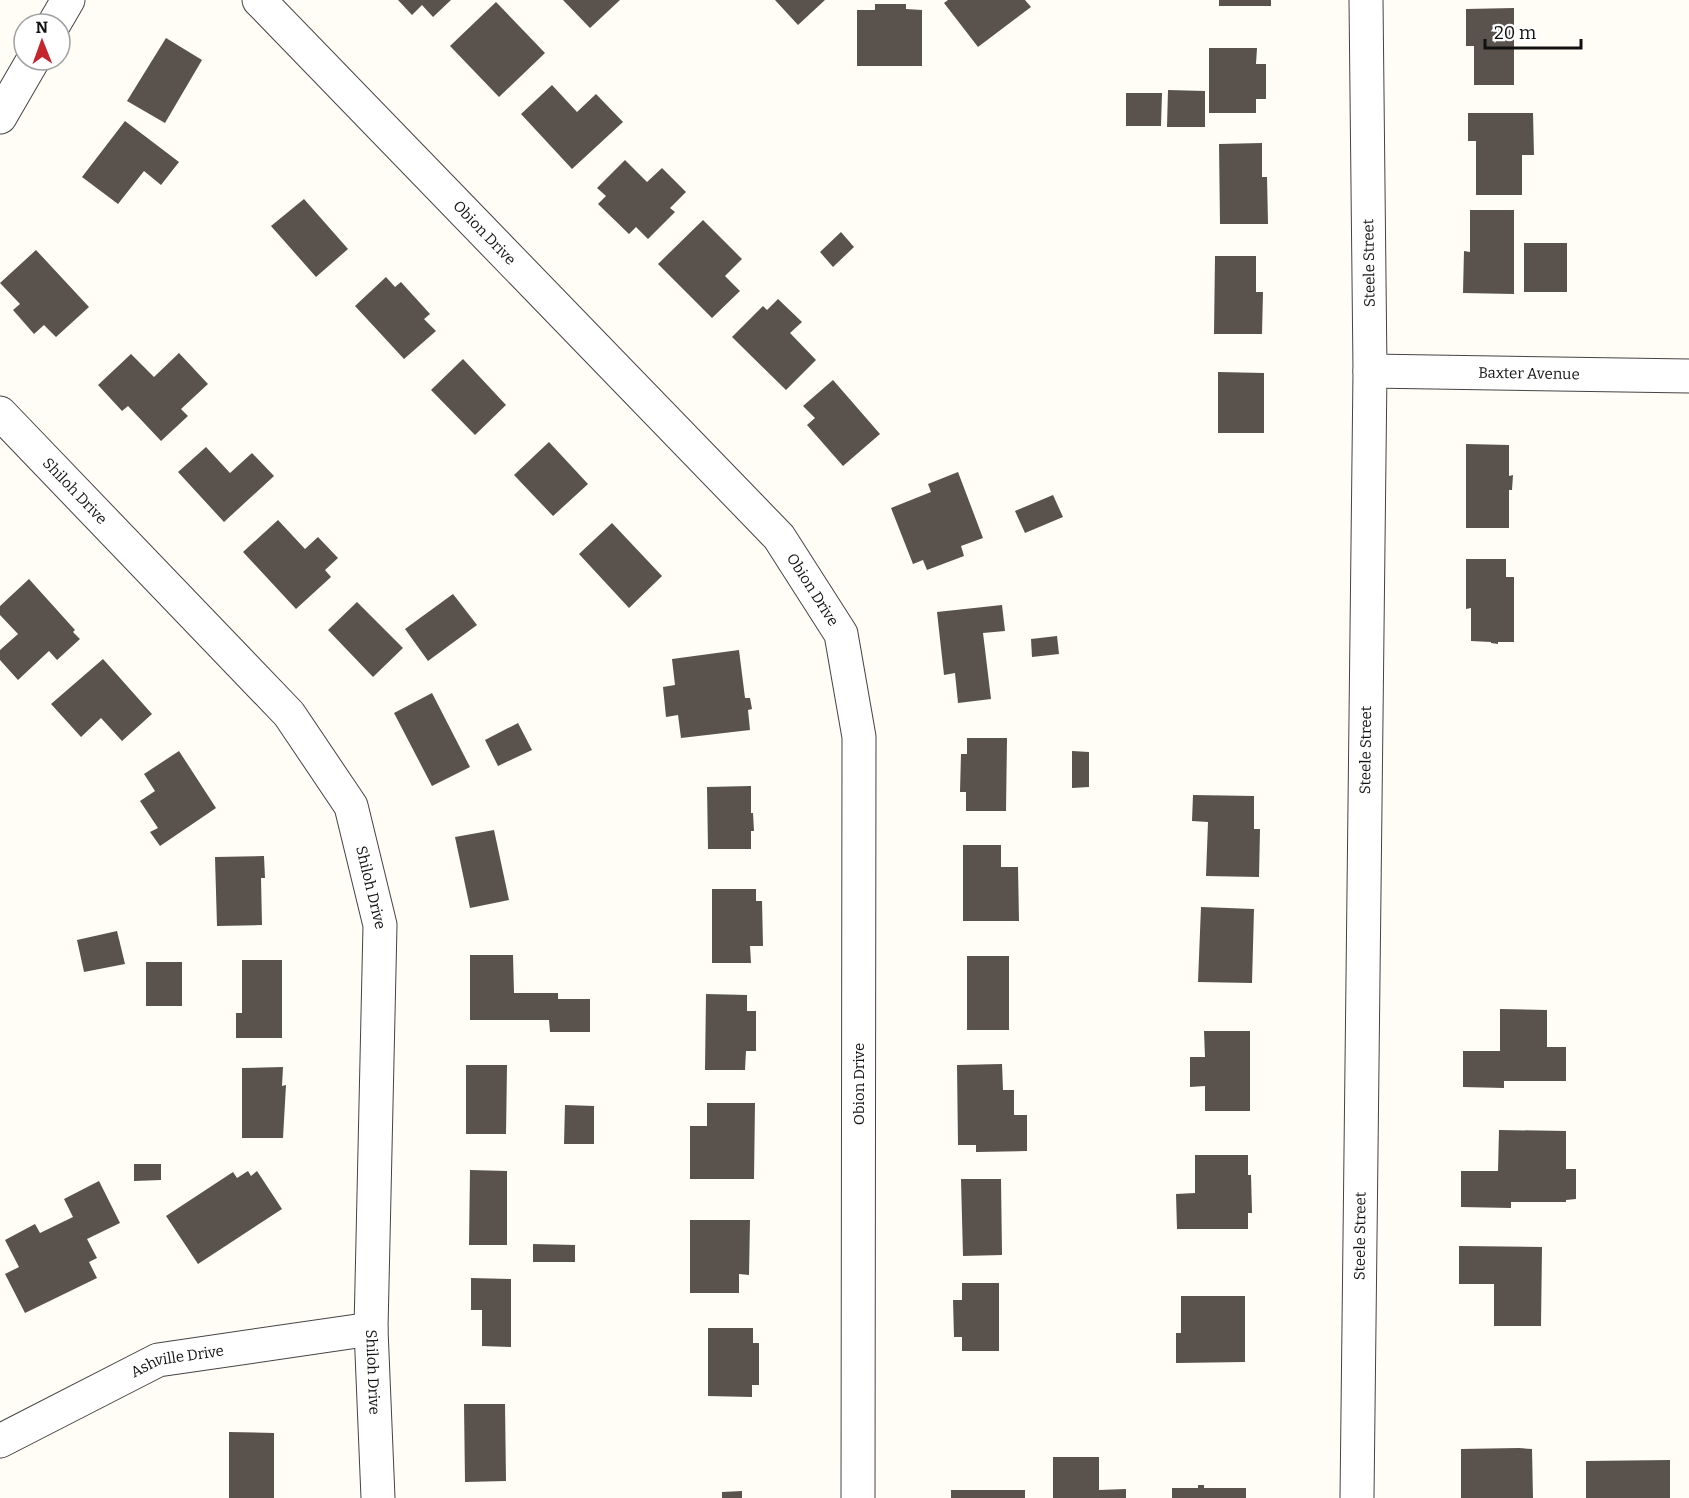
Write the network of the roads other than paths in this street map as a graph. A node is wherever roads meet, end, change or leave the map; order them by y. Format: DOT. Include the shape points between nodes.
graph roads {
  1 [pos="259,0"];
  2 [pos="1366,0"];
  3 [pos="26,72"];
  4 [pos="0,117"];
  5 [pos="1370,371"];
  6 [pos="1689,375"];
  7 [pos="0,413"];
  8 [pos="371,1329"];
  9 [pos="0,1441"];
  10 [pos="378,1498"];
  11 [pos="858,1498"];
  12 [pos="1357,1498"];
  1 -- 11 [label="street, Obion Drive" via="779,537 841,634 859,737"];
  2 -- 5 [label="street, Steele Street"];
  3 -- 4 [label="street"];
  5 -- 6 [label="street, Baxter Avenue"];
  5 -- 12 [label="street, Steele Street"];
  7 -- 8 [label="street, Shiloh Drive" via="289,714 351,806 380,926"];
  8 -- 9 [label="street, Ashville Drive" via="158,1360"];
  8 -- 10 [label="street, Shiloh Drive"];
}
